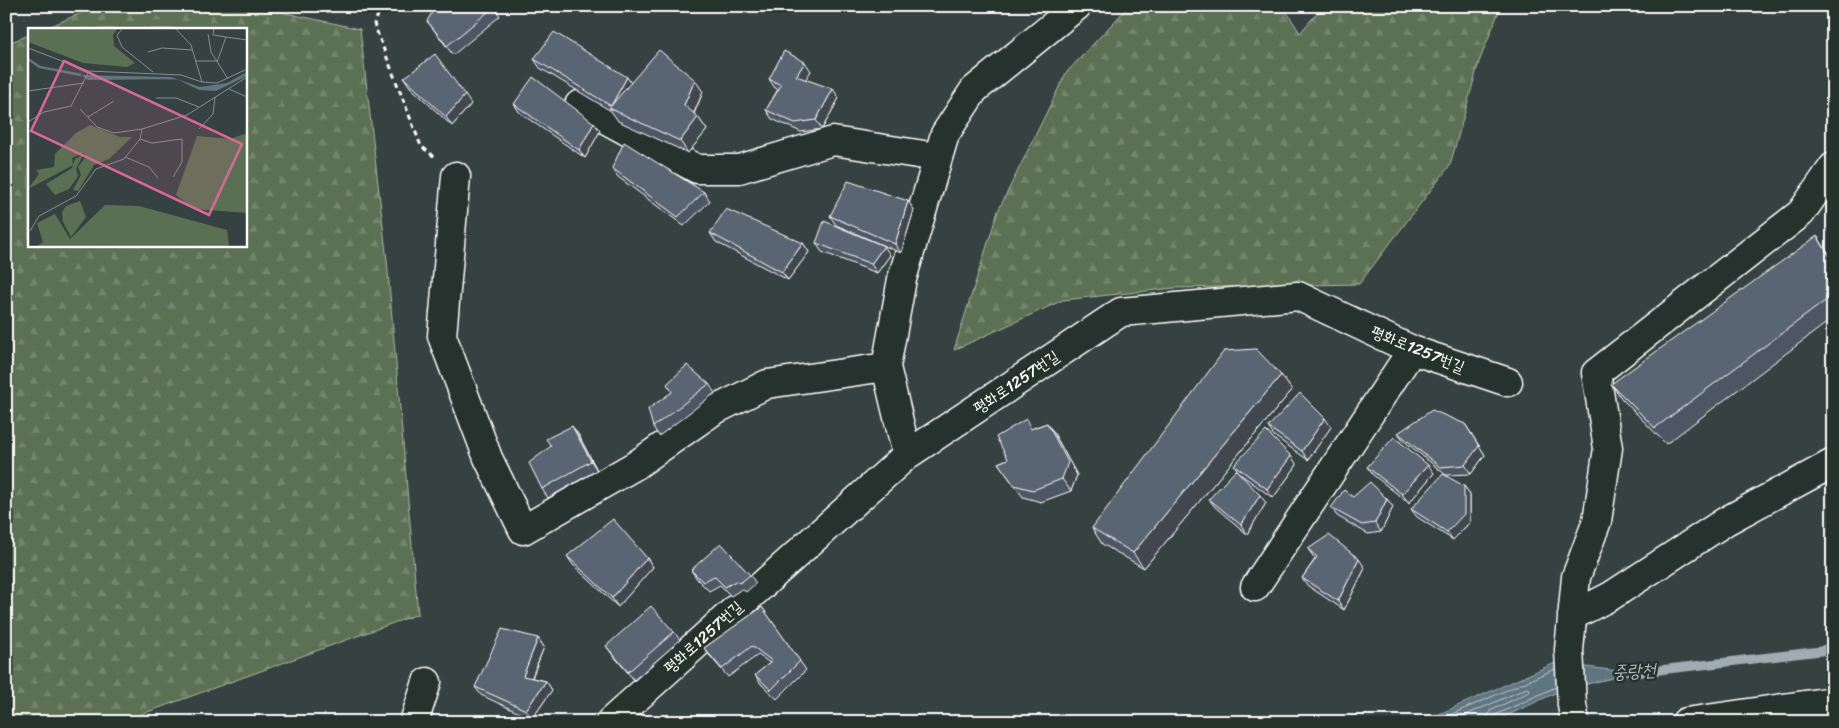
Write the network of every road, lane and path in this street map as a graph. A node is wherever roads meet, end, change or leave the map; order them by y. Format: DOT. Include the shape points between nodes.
graph roads {
  1 [pos="382,6"];
  2 [pos="1076,6"];
  3 [pos="579,105"];
  4 [pos="937,157"];
  5 [pos="1833,167"];
  6 [pos="456,176"];
  7 [pos="1412,350"];
  8 [pos="886,367"];
  9 [pos="1508,382"];
  10 [pos="907,455"];
  11 [pos="1833,462"];
  12 [pos="1255,587"];
  13 [pos="1572,616"];
  14 [pos="427,682"];
  15 [pos="1833,701"];
  16 [pos="1573,713"];
  17 [pos="414,722"];
  18 [pos="610,722"];
  19 [pos="1686,722"];
  1 -- 6 [label="path" via="374,24 421,146"];
  2 -- 4 [label="street" via="974,90 944,134"];
  3 -- 4 [label="street" via="696,169 739,168 833,141"];
  4 -- 8 [label="street" via="902,279"];
  5 -- 13 [label="street" via="1801,213 1596,373 1608,448 1597,521 1576,577"];
  6 -- 8 [label="street" via="442,336 488,458 523,530 636,465 713,411 767,384"];
  7 -- 9 [label="street, 평화로1257번길"];
  7 -- 10 [label="street, 평화로1257번길" via="1298,296 1121,312"];
  7 -- 12 [label="street"];
  8 -- 10 [label="street"];
  10 -- 18 [label="street, 평화로1257번길"];
  11 -- 13 [label="street" via="1726,521 1610,596"];
  13 -- 16 [label="street" via="1569,650"];
  14 -- 17 [label="street"];
  15 -- 19 [label="street"];
}
